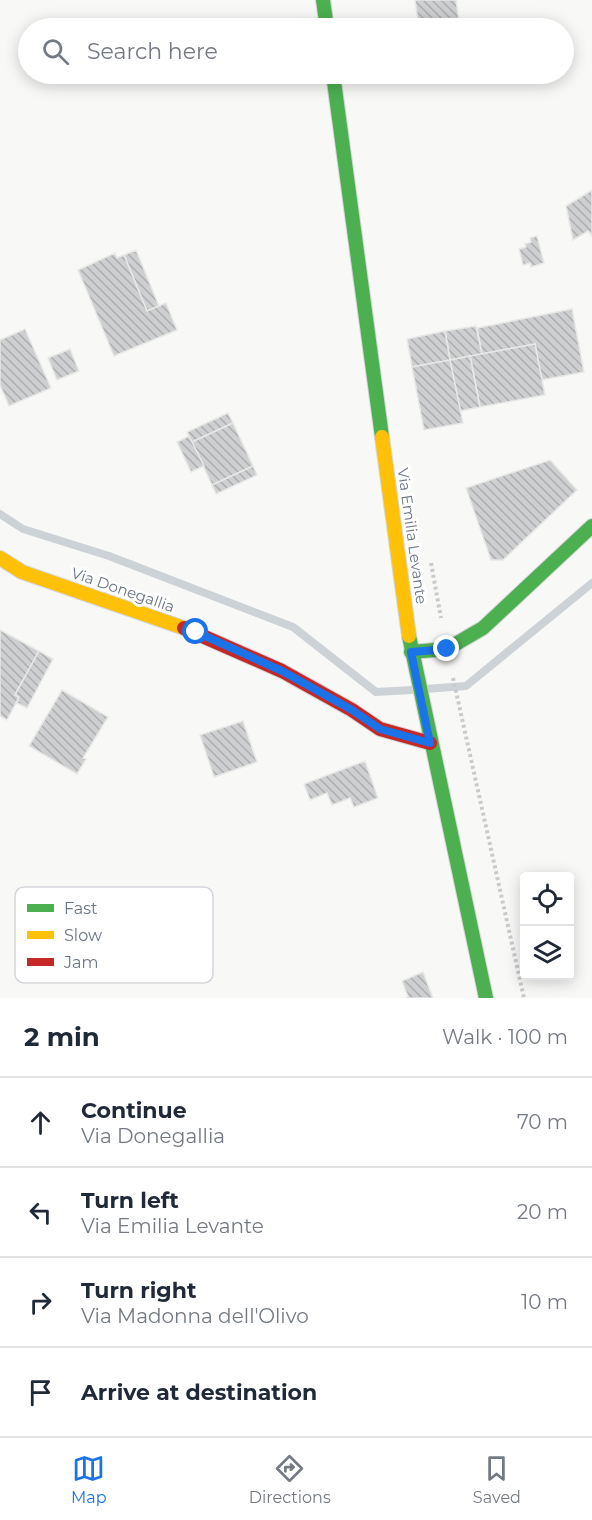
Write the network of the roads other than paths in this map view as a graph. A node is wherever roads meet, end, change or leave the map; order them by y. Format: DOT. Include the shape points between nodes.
graph roads {
  1 [pos="323,0"];
  2 [pos="326,18"];
  3 [pos="334,84"];
  4 [pos="592,526"];
  5 [pos="0,558"];
  6 [pos="411,652"];
  7 [pos="430,743"];
  8 [pos="486,998"];
  1 -- 2 [label="main road"];
  3 -- 6 [label="main road, Via Emilia Levante"];
  4 -- 6 [label="main road" via="483,628 447,649"];
  5 -- 7 [label="main road, Via Donegallia" via="22,572 196,632 282,671 380,729"];
  6 -- 7 [label="main road, Via Emilia Levante"];
  7 -- 8 [label="main road, Via Emilia Levante"];
}
